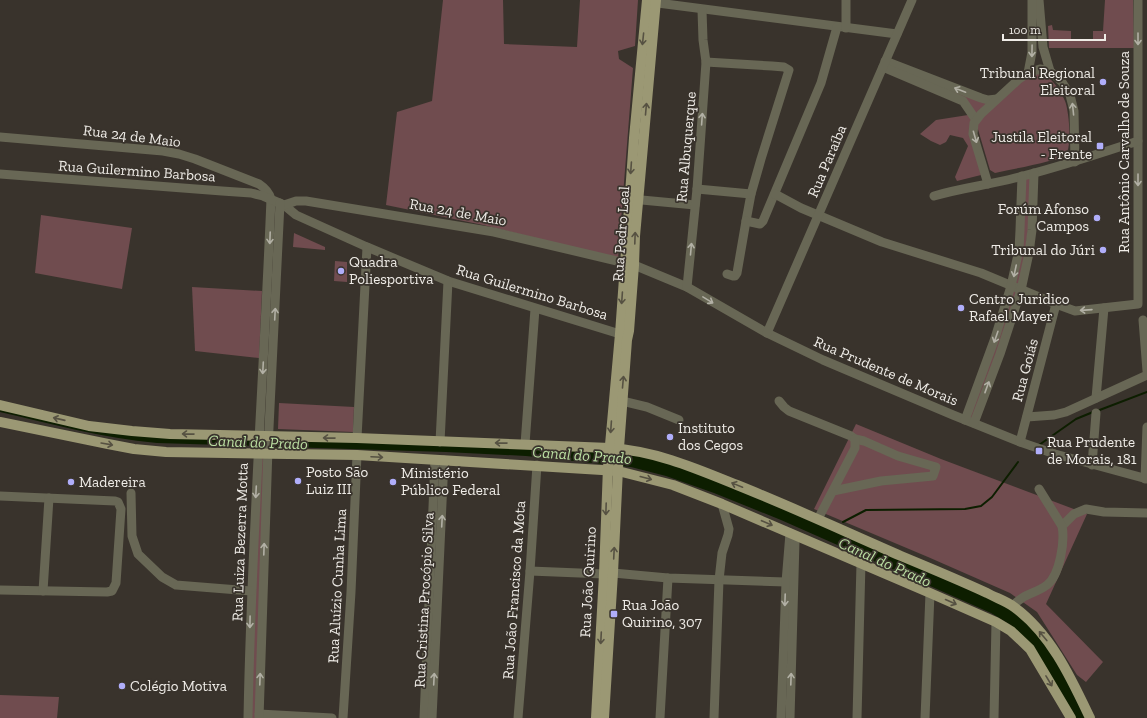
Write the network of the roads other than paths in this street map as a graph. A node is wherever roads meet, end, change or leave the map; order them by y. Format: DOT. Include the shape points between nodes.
graph roads {
  1 [pos="846,0"];
  2 [pos="912,0"];
  3 [pos="1032,0"];
  4 [pos="1039,0"];
  5 [pos="1138,0"];
  6 [pos="651,1"];
  7 [pos="702,10"];
  8 [pos="841,28"];
  9 [pos="897,34"];
  10 [pos="706,62"];
  11 [pos="884,64"];
  12 [pos="1050,70"];
  13 [pos="1028,73"];
  14 [pos="997,100"];
  15 [pos="976,120"];
  16 [pos="0,137"];
  17 [pos="1138,141"];
  18 [pos="1075,162"];
  19 [pos="1034,173"];
  20 [pos="0,174"];
  21 [pos="1022,176"];
  22 [pos="988,184"];
  23 [pos="697,189"];
  24 [pos="751,194"];
  25 [pos="775,194"];
  26 [pos="934,196"];
  27 [pos="634,199"];
  28 [pos="279,202"];
  29 [pos="695,205"];
  30 [pos="819,215"];
  31 [pos="746,221"];
  32 [pos="368,247"];
  33 [pos="624,263"];
  34 [pos="634,265"];
  35 [pos="728,274"];
  36 [pos="448,281"];
  37 [pos="1011,286"];
  38 [pos="687,287"];
  39 [pos="1021,290"];
  40 [pos="1056,304"];
  41 [pos="1104,308"];
  42 [pos="535,309"];
  43 [pos="1143,320"];
  44 [pos="767,333"];
  45 [pos="620,334"];
  46 [pos="1147,370"];
  47 [pos="1147,376"];
  48 [pos="1096,398"];
  49 [pos="622,401"];
  50 [pos="779,401"];
  51 [pos="0,405"];
  52 [pos="1096,413"];
  53 [pos="1027,417"];
  54 [pos="679,420"];
  55 [pos="0,422"];
  56 [pos="969,422"];
  57 [pos="1147,427"];
  58 [pos="264,437"];
  59 [pos="357,438"];
  60 [pos="855,440"];
  61 [pos="440,442"];
  62 [pos="1020,442"];
  63 [pos="525,444"];
  64 [pos="614,449"];
  65 [pos="263,451"];
  66 [pos="357,456"];
  67 [pos="440,460"];
  68 [pos="537,465"];
  69 [pos="1092,465"];
  70 [pos="613,469"];
  71 [pos="1146,479"];
  72 [pos="1039,489"];
  73 [pos="833,491"];
  74 [pos="131,493"];
  75 [pos="0,496"];
  76 [pos="49,498"];
  77 [pos="722,504"];
  78 [pos="1147,513"];
  79 [pos="818,519"];
  80 [pos="1062,526"];
  81 [pos="792,534"];
  82 [pos="861,563"];
  83 [pos="530,571"];
  84 [pos="609,574"];
  85 [pos="668,578"];
  86 [pos="719,580"];
  87 [pos="786,582"];
  88 [pos="0,590"];
  89 [pos="43,591"];
  90 [pos="930,593"];
  91 [pos="251,594"];
  92 [pos="262,599"];
  93 [pos="1013,606"];
  94 [pos="996,622"];
  95 [pos="433,623"];
  96 [pos="259,716"];
  97 [pos="248,718"];
  98 [pos="332,718"];
  99 [pos="344,718"];
  100 [pos="424,718"];
  101 [pos="432,718"];
  102 [pos="518,718"];
  103 [pos="596,718"];
  104 [pos="604,718"];
  105 [pos="660,718"];
  106 [pos="714,718"];
  107 [pos="781,718"];
  108 [pos="790,718"];
  109 [pos="857,718"];
  110 [pos="925,718"];
  111 [pos="994,718"];
  112 [pos="1071,718"];
  113 [pos="1090,718"];
  1 -- 8 [label="street"];
  2 -- 9 [label="street, Rua Paraíba"];
  3 -- 13 [label="street, one-way" via="1032,52"];
  4 -- 12 [label="street" via="1043,47"];
  5 -- 17 [label="street, Rua Antônio Carvalho de Souza, one-way"];
  6 -- 7 [label="street"];
  6 -- 27 [label="main road, Rua Pedro Leal"];
  7 -- 8 [label="street"];
  7 -- 10 [label="street, Rua Albuquerque"];
  8 -- 9 [label="street"];
  8 -- 25 [label="street"];
  9 -- 11 [label="street, Rua Paraíba"];
  23 -- 10 [label="street, Rua Albuquerque, one-way"];
  10 -- 24 [label="street" via="784,67 789,70"];
  14 -- 11 [label="street, one-way" via="981,98"];
  11 -- 15 [label="street" via="963,101"];
  11 -- 30 [label="street, Rua Paraíba"];
  12 -- 13 [label="street" via="1040,69"];
  18 -- 12 [label="street, one-way" via="1073,104 1066,88"];
  13 -- 14 [label="street"];
  14 -- 15 [label="street"];
  15 -- 22 [label="street, one-way" via="973,130"];
  16 -- 28 [label="street, Rua 24 de Maio" via="179,154 259,184"];
  17 -- 18 [label="street"];
  17 -- 41 [label="street, Rua Antônio Carvalho de Souza, one-way" via="1138,304"];
  18 -- 19 [label="street"];
  19 -- 21 [label="street"];
  19 -- 39 [label="street" via="1032,230"];
  20 -- 28 [label="street, Rua Guilermino Barbosa" via="251,193"];
  21 -- 22 [label="street"];
  21 -- 37 [label="street, one-way" via="1019,250"];
  22 -- 26 [label="street"];
  23 -- 24 [label="street"];
  23 -- 29 [label="street, Rua Albuquerque"];
  24 -- 31 [label="street"];
  25 -- 30 [label="street"];
  25 -- 31 [label="street" via="760,224"];
  27 -- 29 [label="street"];
  27 -- 33 [label="main road, Rua Pedro Leal"];
  34 -- 27 [label="main road, Rua Pedro Leal, one-way"];
  28 -- 32 [label="street, Rua Guilermino Barbosa" via="296,215"];
  28 -- 33 [label="street, Rua 24 de Maio" via="306,201 421,219 512,236"];
  28 -- 58 [label="street, Rua Luiza Bezerra Motta" via="272,278"];
  38 -- 29 [label="street, Rua Albuquerque, one-way"];
  30 -- 37 [label="street" via="882,242 966,268"];
  30 -- 44 [label="street, Rua Paraíba"];
  31 -- 35 [label="street" via="735,276"];
  32 -- 36 [label="street, Rua Guilermino Barbosa"];
  32 -- 59 [label="street"];
  33 -- 34 [label="street, Rua Prudente de Morais"];
  33 -- 45 [label="main road, Rua Pedro Leal, one-way"];
  34 -- 38 [label="street, Rua Prudente de Morais"];
  49 -- 34 [label="main road, Rua Pedro Leal, one-way"];
  36 -- 42 [label="street, Rua Guilermino Barbosa"];
  36 -- 61 [label="street"];
  37 -- 39 [label="street"];
  37 -- 56 [label="street, one-way"];
  38 -- 44 [label="street, Rua Prudente de Morais, one-way"];
  39 -- 40 [label="street"];
  56 -- 39 [label="street, one-way"];
  41 -- 40 [label="street, one-way" via="1075,311"];
  40 -- 53 [label="street, Rua Goiás"];
  41 -- 48 [label="street"];
  42 -- 45 [label="street, Rua Guilermino Barbosa"];
  42 -- 63 [label="street"];
  43 -- 46 [label="street"];
  44 -- 56 [label="street, Rua Prudente de Morais" via="823,360"];
  45 -- 64 [label="main road, Rua Pedro Leal, one-way"];
  47 -- 48 [label="street"];
  48 -- 53 [label="street" via="1066,412"];
  49 -- 54 [label="street" via="647,407"];
  49 -- 64 [label="main road, Rua Pedro Leal"];
  50 -- 60 [label="street" via="789,411 851,436"];
  58 -- 51 [label="main road, one-way" via="109,429"];
  52 -- 69 [label="street"];
  53 -- 62 [label="street, Rua Goiás"];
  55 -- 65 [label="main road, one-way" via="134,449 166,452"];
  56 -- 62 [label="street, Rua Prudente de Morais"];
  57 -- 71 [label="street"];
  59 -- 58 [label="main road, one-way"];
  58 -- 65 [label="street, Rua Luiza Bezerra Motta"];
  59 -- 61 [label="main road"];
  60 -- 73 [label="street" via="856,448"];
  60 -- 73 [label="street" via="936,468 933,476 881,481"];
  63 -- 61 [label="main road, one-way"];
  62 -- 69 [label="street, Rua Prudente de Morais"];
  63 -- 64 [label="main road"];
  64 -- 70 [label="main road, Rua Pedro Leal"];
  79 -- 64 [label="main road, one-way" via="680,462 640,452"];
  65 -- 66 [label="main road"];
  65 -- 91 [label="street, Rua Luiza Bezerra Motta, one-way"];
  92 -- 65 [label="street, Rua Luiza Bezerra Motta, one-way"];
  66 -- 67 [label="main road, one-way"];
  66 -- 99 [label="street, Rua Aluízio Cunha Lima"];
  67 -- 68 [label="main road"];
  67 -- 95 [label="street, Rua Cristina Procópio Silva"];
  68 -- 70 [label="main road"];
  68 -- 83 [label="street, Rua João Francisco da Mota"];
  69 -- 71 [label="street, Rua Prudente de Morais"];
  70 -- 77 [label="main road, one-way" via="673,485"];
  70 -- 84 [label="main road, Rua João Quirino"];
  72 -- 80 [label="street"];
  73 -- 79 [label="street"];
  74 -- 91 [label="street" via="132,536 138,554 162,577 176,585"];
  75 -- 76 [label="street"];
  76 -- 89 [label="street"];
  76 -- 89 [label="street" via="118,502 120,509 116,583 112,591 107,592"];
  77 -- 81 [label="main road, one-way"];
  77 -- 86 [label="street" via="729,529 722,553"];
  78 -- 80 [label="street" via="1086,509 1074,514"];
  79 -- 93 [label="main road"];
  80 -- 93 [label="street" via="1060,559 1049,584 1019,599"];
  81 -- 82 [label="main road"];
  81 -- 87 [label="street"];
  108 -- 81 [label="street, one-way"];
  82 -- 90 [label="main road"];
  82 -- 109 [label="street"];
  83 -- 84 [label="street"];
  83 -- 102 [label="street, Rua João Francisco da Mota"];
  84 -- 85 [label="street"];
  84 -- 103 [label="main road, Rua João Quirino, one-way"];
  84 -- 104 [label="main road, Rua João Quirino"];
  85 -- 86 [label="street"];
  85 -- 105 [label="street"];
  86 -- 87 [label="street"];
  86 -- 106 [label="street"];
  87 -- 107 [label="street, one-way"];
  88 -- 89 [label="street"];
  90 -- 94 [label="main road, one-way"];
  90 -- 110 [label="street"];
  91 -- 92 [label="street"];
  91 -- 97 [label="street, Rua Luiza Bezerra Motta, one-way"];
  96 -- 92 [label="street, Rua Luiza Bezerra Motta, one-way"];
  113 -- 93 [label="main road, one-way" via="1046,638"];
  94 -- 111 [label="street"];
  94 -- 112 [label="main road, one-way" via="1020,638 1030,649"];
  95 -- 100 [label="street, Rua Cristina Procópio Silva"];
  101 -- 95 [label="street, Rua Cristina Procópio Silva, one-way"];
  96 -- 98 [label="street"];
}
